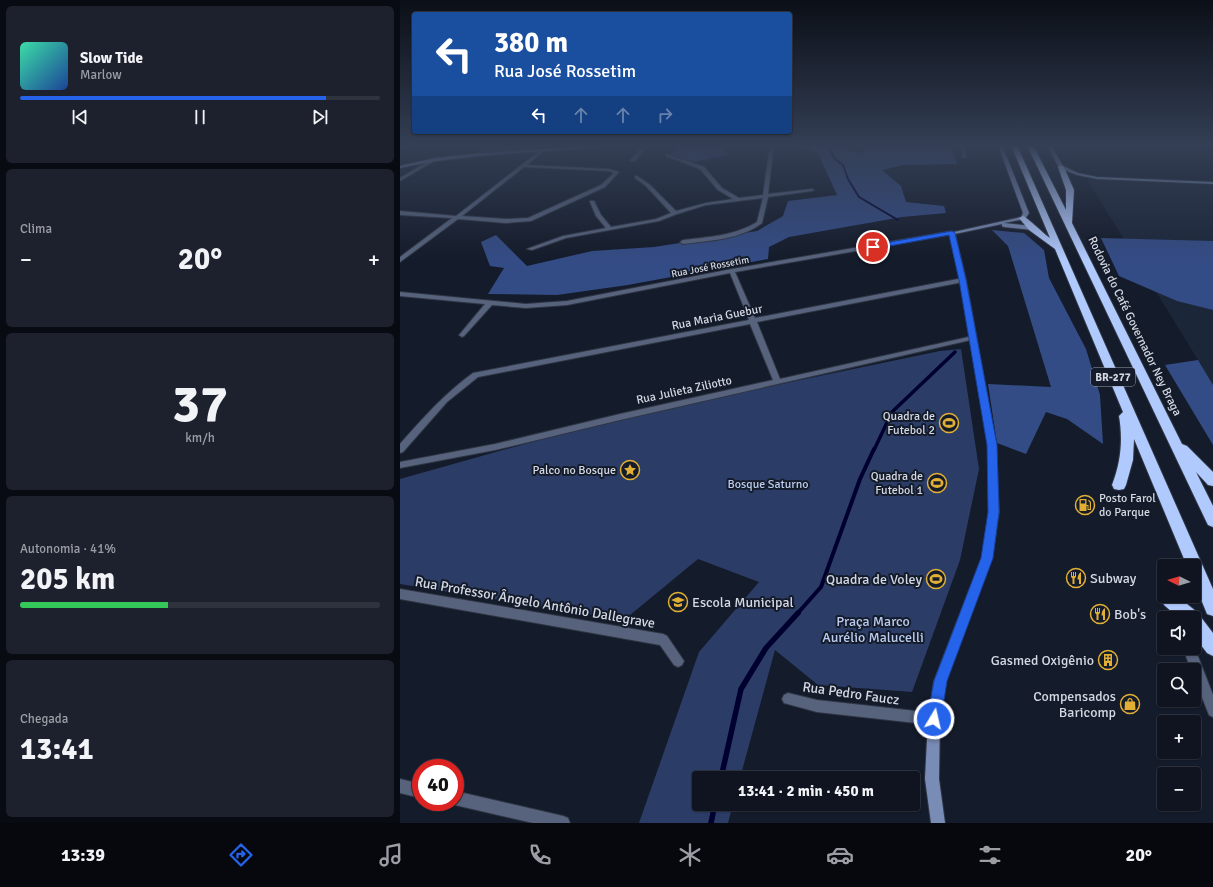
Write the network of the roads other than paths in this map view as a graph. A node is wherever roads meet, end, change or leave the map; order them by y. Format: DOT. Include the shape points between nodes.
graph roads {
  1 [pos="501,183"];
  2 [pos="606,183"];
  3 [pos="646,183"];
  4 [pos="715,183"];
  5 [pos="767,183"];
  6 [pos="1015,183"];
  7 [pos="1031,183"];
  8 [pos="1048,183"];
  9 [pos="1068,183"];
  10 [pos="812,190"];
  11 [pos="765,198"];
  12 [pos="738,200"];
  13 [pos="592,202"];
  14 [pos="675,213"];
  15 [pos="400,214"];
  16 [pos="456,218"];
  17 [pos="1022,218"];
  18 [pos="1068,224"];
  19 [pos="994,225"];
  20 [pos="1032,228"];
  21 [pos="610,229"];
  22 [pos="952,233"];
  23 [pos="683,242"];
  24 [pos="530,248"];
  25 [pos="1059,249"];
  26 [pos="400,260"];
  27 [pos="732,271"];
  28 [pos="963,280"];
  29 [pos="400,294"];
  30 [pos="489,304"];
  31 [pos="752,321"];
  32 [pos="462,335"];
  33 [pos="973,338"];
  34 [pos="778,382"];
  35 [pos="1120,391"];
  36 [pos="1174,441"];
  37 [pos="400,450"];
  38 [pos="400,465"];
  39 [pos="1213,481"];
  40 [pos="1119,485"];
  41 [pos="1213,521"];
  42 [pos="400,594"];
  43 [pos="1174,603"];
  44 [pos="1213,608"];
  45 [pos="1183,611"];
  46 [pos="1201,631"];
  47 [pos="1213,647"];
  48 [pos="1192,655"];
  49 [pos="678,661"];
  50 [pos="788,699"];
  51 [pos="1213,711"];
  52 [pos="934,719"];
  53 [pos="400,786"];
  54 [pos="412,789"];
  55 [pos="464,800"];
  56 [pos="563,823"];
  57 [pos="938,823"];
  1 -- 16 [label="street"];
  2 -- 16 [label="street" via="529,220"];
  3 -- 14 [label="street"];
  4 -- 12 [label="street"];
  5 -- 11 [label="street"];
  6 -- 17 [label="street" via="1026,213"];
  7 -- 25 [label="highway, BR-277"];
  8 -- 18 [label="highway, Rodovia do Café Governador Ney Braga / BR-277"];
  9 -- 18 [label="highway"];
  10 -- 11 [label="street"];
  11 -- 12 [label="street"];
  11 -- 23 [label="street" via="759,223 753,228"];
  12 -- 14 [label="street" via="706,204"];
  13 -- 21 [label="street"];
  14 -- 21 [label="street" via="657,220"];
  15 -- 16 [label="street"];
  16 -- 26 [label="street"];
  17 -- 19 [label="street, Rua José Rossetim"];
  17 -- 20 [label="highway"];
  18 -- 36 [label="highway, Rodovia do Café Governador Ney Braga / BR-277"];
  19 -- 20 [label="street"];
  19 -- 22 [label="street, Rua José Rossetim"];
  20 -- 25 [label="highway"];
  21 -- 24 [label="street" via="565,237"];
  22 -- 27 [label="street, Rua José Rossetim"];
  22 -- 28 [label="street"];
  25 -- 35 [label="highway, BR-277"];
  27 -- 30 [label="street, Rua José Rossetim" via="566,303 526,306"];
  27 -- 31 [label="street"];
  28 -- 31 [label="street, Rua Maria Guebur"];
  28 -- 33 [label="street"];
  29 -- 30 [label="street, Rua José Rossetim"];
  30 -- 32 [label="street"];
  31 -- 34 [label="street"];
  31 -- 37 [label="street, Rua Maria Guebur" via="476,375 459,386 437,407"];
  33 -- 34 [label="street, Rua Julieta Ziliotto"];
  33 -- 52 [label="street" via="992,445 994,512 987,558 940,681"];
  34 -- 38 [label="street, Rua Julieta Ziliotto"];
  35 -- 40 [label="highway" via="1127,428 1128,456"];
  35 -- 44 [label="highway, BR-277"];
  36 -- 39 [label="highway"];
  36 -- 41 [label="highway, Rodovia do Café Governador Ney Braga / BR-277"];
  42 -- 49 [label="street, Rua Professor Ângelo Antônio Dallegrave" via="663,640"];
  43 -- 45 [label="highway"];
  46 -- 47 [label="highway"];
  48 -- 51 [label="street"];
  50 -- 52 [label="street, Rua Pedro Faucz" via="817,706"];
  52 -- 57 [label="street" via="932,779"];
  53 -- 54 [label="street"];
  55 -- 56 [label="street"];
}
